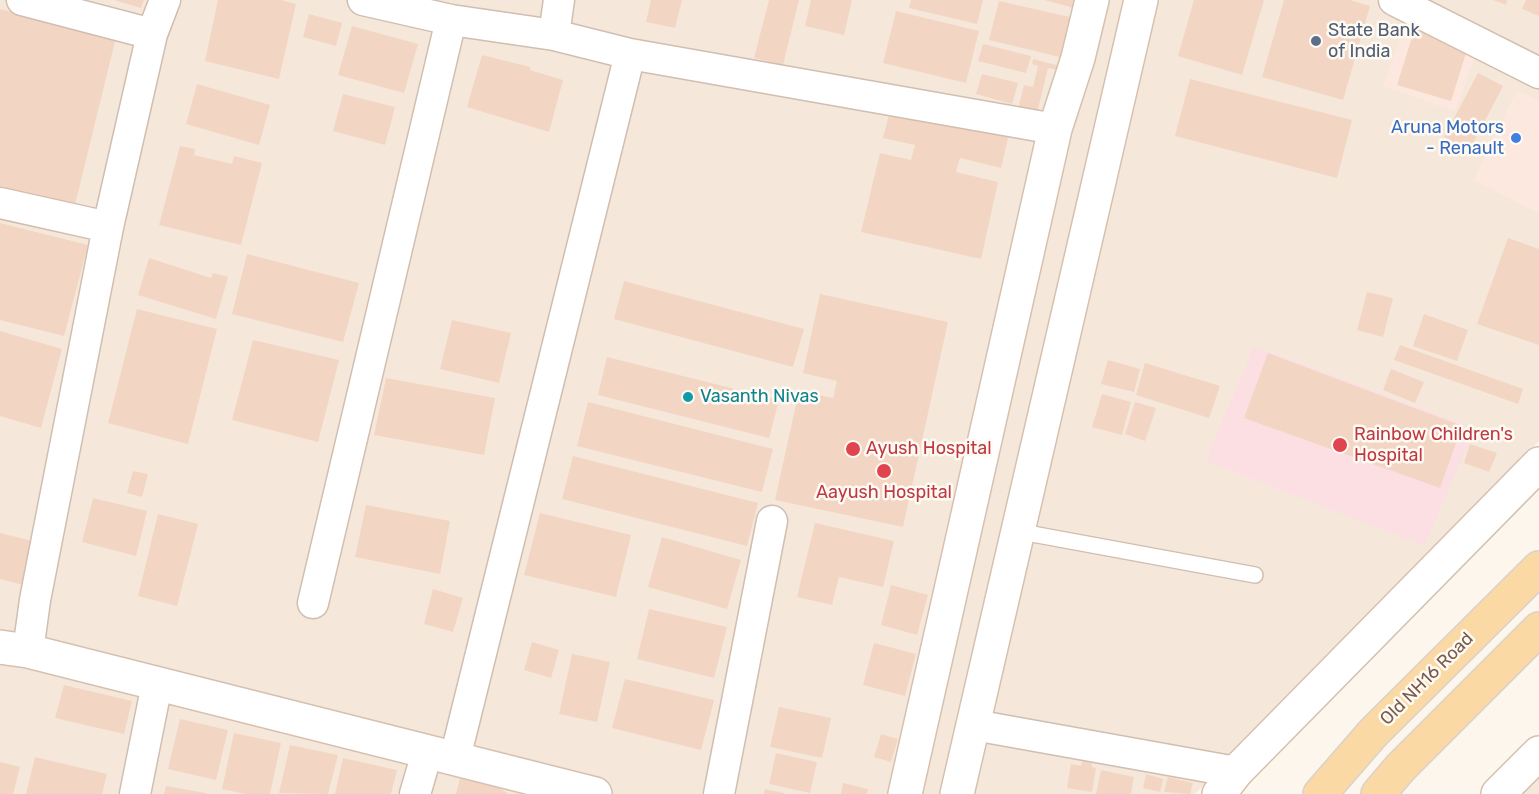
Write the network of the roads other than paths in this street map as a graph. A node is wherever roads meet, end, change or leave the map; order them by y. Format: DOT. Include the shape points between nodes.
graph roads {
  1 [pos="22,0"];
  2 [pos="165,0"];
  3 [pos="363,0"];
  4 [pos="559,0"];
  5 [pos="1092,0"];
  6 [pos="1141,0"];
  7 [pos="1402,2"];
  8 [pos="451,20"];
  9 [pos="152,34"];
  10 [pos="554,36"];
  11 [pos="630,54"];
  12 [pos="1539,73"];
  13 [pos="1055,129"];
  14 [pos="0,202"];
  15 [pos="108,227"];
  16 [pos="1539,464"];
  17 [pos="772,521"];
  18 [pos="1016,531"];
  19 [pos="1539,568"];
  20 [pos="1255,575"];
  21 [pos="313,603"];
  22 [pos="1539,629"];
  23 [pos="20,643"];
  24 [pos="932,676"];
  25 [pos="157,684"];
  26 [pos="981,689"];
  27 [pos="974,725"];
  28 [pos="1539,753"];
  29 [pos="441,755"];
  30 [pos="1227,783"];
  31 [pos="135,794"];
  32 [pos="415,794"];
  33 [pos="595,794"];
  34 [pos="719,794"];
  35 [pos="905,794"];
  36 [pos="957,794"];
  37 [pos="1320,794"];
  38 [pos="1378,794"];
  39 [pos="1498,794"];
  1 -- 9 [label="street"];
  2 -- 9 [label="street"];
  3 -- 8 [label="street"];
  4 -- 10 [label="street"];
  5 -- 13 [label="street"];
  6 -- 18 [label="street"];
  7 -- 12 [label="street"];
  8 -- 10 [label="street"];
  8 -- 21 [label="street"];
  9 -- 15 [label="street"];
  10 -- 11 [label="street"];
  11 -- 13 [label="street"];
  11 -- 29 [label="street"];
  13 -- 24 [label="street"];
  14 -- 15 [label="street"];
  15 -- 23 [label="street" via="35,600"];
  16 -- 30 [label="street"];
  17 -- 34 [label="street"];
  18 -- 20 [label="lane"];
  18 -- 26 [label="street"];
  19 -- 37 [label="main road, Old NH16 Road" via="1373,733"];
  22 -- 38 [label="main road"];
  23 -- 25 [label="street"];
  24 -- 26 [label="street"];
  24 -- 35 [label="street"];
  25 -- 29 [label="street"];
  25 -- 31 [label="street"];
  26 -- 27 [label="street"];
  27 -- 30 [label="street"];
  27 -- 36 [label="street"];
  28 -- 39 [label="street"];
  29 -- 32 [label="street"];
  29 -- 33 [label="street"];
}
